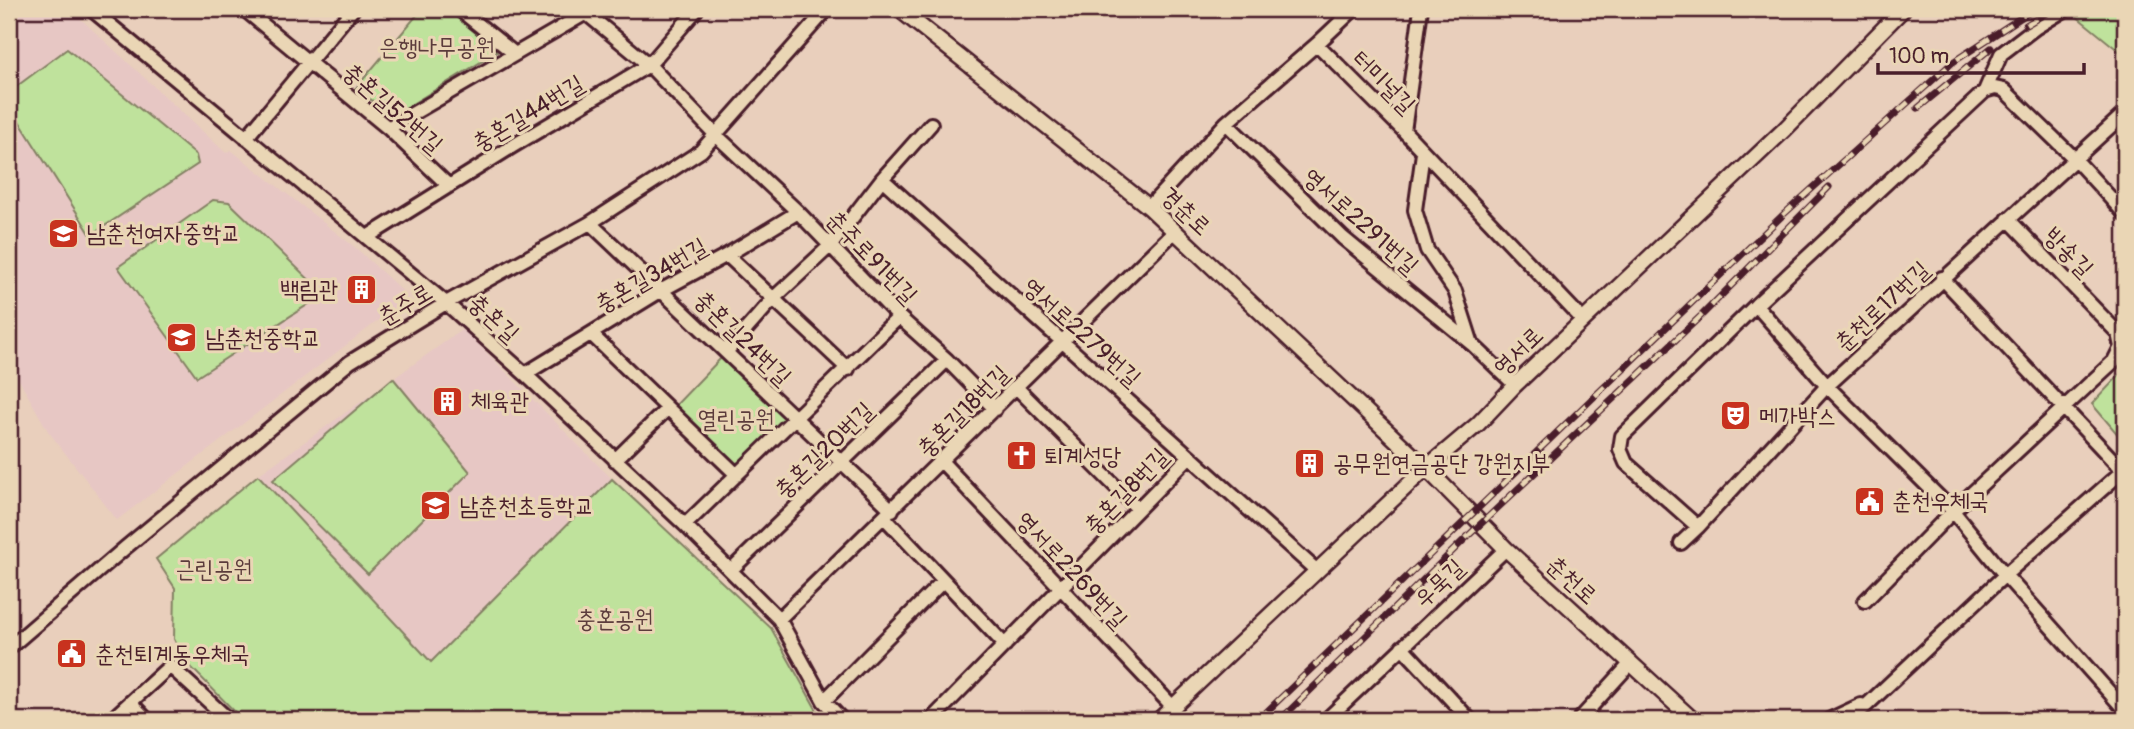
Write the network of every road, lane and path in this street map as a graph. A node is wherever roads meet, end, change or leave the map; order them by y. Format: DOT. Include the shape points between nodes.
graph roads {
  1 [pos="92,9"];
  2 [pos="244,9"];
  3 [pos="353,9"];
  4 [pos="459,9"];
  5 [pos="697,9"];
  6 [pos="827,9"];
  7 [pos="899,9"];
  8 [pos="1354,9"];
  9 [pos="1421,9"];
  10 [pos="1903,9"];
  11 [pos="2066,9"];
  12 [pos="584,11"];
  13 [pos="1317,44"];
  14 [pos="515,54"];
  15 [pos="309,62"];
  16 [pos="649,65"];
  17 [pos="1985,91"];
  18 [pos="2125,113"];
  19 [pos="1226,123"];
  20 [pos="931,124"];
  21 [pos="388,128"];
  22 [pos="1404,131"];
  23 [pos="717,136"];
  24 [pos="246,138"];
  25 [pos="1423,153"];
  26 [pos="2075,159"];
  27 [pos="882,180"];
  28 [pos="449,186"];
  29 [pos="1149,207"];
  30 [pos="798,212"];
  31 [pos="2125,214"];
  32 [pos="2008,219"];
  33 [pos="590,223"];
  34 [pos="1175,231"];
  35 [pos="367,237"];
  36 [pos="831,245"];
  37 [pos="727,256"];
  38 [pos="1942,278"];
  39 [pos="662,290"];
  40 [pos="774,298"];
  41 [pos="446,303"];
  42 [pos="1756,305"];
  43 [pos="899,317"];
  44 [pos="1583,320"];
  45 [pos="591,334"];
  46 [pos="1062,343"];
  47 [pos="1472,344"];
  48 [pos="727,351"];
  49 [pos="947,360"];
  50 [pos="848,369"];
  51 [pos="525,374"];
  52 [pos="1515,385"];
  53 [pos="1826,386"];
  54 [pos="1016,387"];
  55 [pos="667,409"];
  56 [pos="2063,409"];
  57 [pos="995,410"];
  58 [pos="794,417"];
  59 [pos="1189,457"];
  60 [pos="615,460"];
  61 [pos="843,461"];
  62 [pos="942,462"];
  63 [pos="1426,468"];
  64 [pos="2124,470"];
  65 [pos="737,475"];
  66 [pos="1138,509"];
  67 [pos="1953,511"];
  68 [pos="888,513"];
  69 [pos="685,525"];
  70 [pos="1698,527"];
  71 [pos="1681,543"];
  72 [pos="1506,550"];
  73 [pos="731,570"];
  74 [pos="1317,571"];
  75 [pos="2005,575"];
  76 [pos="943,581"];
  77 [pos="1061,589"];
  78 [pos="1865,601"];
  79 [pos="779,619"];
  80 [pos="1005,645"];
  81 [pos="9,648"];
  82 [pos="1402,648"];
  83 [pos="1631,663"];
  84 [pos="1874,699"];
  85 [pos="824,701"];
  86 [pos="131,703"];
  87 [pos="1173,707"];
  88 [pos="2125,710"];
  89 [pos="1464,718"];
  90 [pos="111,720"];
  91 [pos="147,720"];
  92 [pos="229,720"];
  93 [pos="842,720"];
  94 [pos="931,720"];
  95 [pos="1159,720"];
  96 [pos="1325,720"];
  97 [pos="1579,720"];
  98 [pos="1697,720"];
  99 [pos="1829,720"];
  100 [pos="1851,720"];
  1 -- 24 [label="street, 충혼길"];
  2 -- 15 [label="street, 충혼길52번길"];
  3 -- 15 [label="street, 충혼길52번길"];
  4 -- 14 [label="street"];
  5 -- 16 [label="street, 충혼길44번길"];
  6 -- 23 [label="street, 춘주로"];
  7 -- 29 [label="street, 경춘로"];
  8 -- 13 [label="street"];
  9 -- 22 [label="street"];
  10 -- 44 [label="street, 영서로" via="1785,129"];
  11 -- 17 [label="street" via="2001,54"];
  12 -- 14 [label="street"];
  12 -- 16 [label="street, 춘주로91번길"];
  13 -- 19 [label="street, 터미널길"];
  13 -- 22 [label="street, 터미널길"];
  14 -- 21 [label="street"];
  15 -- 21 [label="street, 충혼길52번길"];
  15 -- 24 [label="street, 충혼길52번길"];
  16 -- 23 [label="street, 춘주로91번길"];
  16 -- 28 [label="street, 충혼길44번길"];
  17 -- 26 [label="street" via="2004,90"];
  17 -- 42 [label="street"];
  18 -- 26 [label="street, 춘천로17번길"];
  19 -- 29 [label="street, 터미널길"];
  19 -- 47 [label="street, 영서로2291번길" via="1343,238"];
  20 -- 27 [label="street"];
  21 -- 28 [label="street, 충혼길52번길"];
  22 -- 25 [label="street, 터미널길"];
  23 -- 30 [label="street, 춘주로91번길"];
  23 -- 33 [label="street, 춘주로"];
  24 -- 35 [label="street, 충혼길"];
  25 -- 44 [label="street, 터미널길"];
  25 -- 47 [label="street, 영서로2291번길" via="1415,210 1427,250 1455,291"];
  26 -- 31 [label="street"];
  26 -- 32 [label="street, 춘천로17번길"];
  27 -- 36 [label="street"];
  27 -- 46 [label="street, 영서로2279번길"];
  28 -- 35 [label="street, 충혼길44번길"];
  29 -- 34 [label="street, 경춘로"];
  30 -- 36 [label="street, 춘주로91번길"];
  30 -- 37 [label="street, 충혼길34번길"];
  32 -- 38 [label="street, 춘천로17번길"];
  32 -- 56 [label="street, 방송길" via="2118,333 2121,347 2114,361"];
  33 -- 39 [label="street, 충혼길24번길"];
  33 -- 41 [label="street, 춘주로"];
  34 -- 46 [label="street, 충혼길18번길"];
  34 -- 63 [label="street, 경춘로"];
  35 -- 41 [label="street, 충혼길"];
  36 -- 40 [label="street"];
  36 -- 43 [label="street, 춘주로91번길"];
  37 -- 39 [label="street, 충혼길34번길"];
  37 -- 40 [label="street, 충혼길24번길"];
  38 -- 53 [label="street, 춘천로17번길"];
  38 -- 56 [label="street"];
  39 -- 45 [label="street, 충혼길34번길"];
  39 -- 48 [label="street, 충혼길24번길"];
  40 -- 48 [label="street"];
  40 -- 50 [label="street, 충혼길24번길"];
  41 -- 51 [label="street, 충혼길"];
  41 -- 81 [label="street, 춘주로" via="350,362"];
  42 -- 53 [label="street"];
  42 -- 70 [label="street" via="1622,436 1620,449 1626,463"];
  43 -- 49 [label="street, 춘주로91번길"];
  43 -- 50 [label="street, 충혼길24번길"];
  44 -- 52 [label="street, 영서로"];
  45 -- 51 [label="street, 충혼길34번길"];
  45 -- 55 [label="street"];
  46 -- 54 [label="street, 충혼길18번길"];
  46 -- 59 [label="street, 영서로2279번길"];
  47 -- 52 [label="street, 영서로2291번길"];
  48 -- 58 [label="street, 충혼길24번길"];
  49 -- 57 [label="street, 춘주로91번길"];
  49 -- 61 [label="street, 충혼길20번길"];
  50 -- 58 [label="street, 충혼길24번길"];
  51 -- 60 [label="street, 충혼길"];
  52 -- 63 [label="street, 영서로"];
  53 -- 67 [label="street"];
  53 -- 70 [label="street, 춘천로17번길"];
  54 -- 57 [label="street, 충혼길18번길"];
  54 -- 66 [label="street"];
  55 -- 60 [label="street"];
  55 -- 65 [label="street"];
  56 -- 64 [label="street"];
  56 -- 67 [label="street, 방송길"];
  57 -- 62 [label="street, 충혼길18번길"];
  58 -- 61 [label="street"];
  58 -- 65 [label="street, 충혼길24번길"];
  59 -- 66 [label="street, 충혼길8번길"];
  59 -- 74 [label="street, 영서로2279번길"];
  60 -- 69 [label="street, 충혼길"];
  61 -- 68 [label="street"];
  61 -- 73 [label="street, 충혼길20번길"];
  62 -- 68 [label="street, 충혼길18번길"];
  62 -- 77 [label="street, 영서로2269번길"];
  63 -- 72 [label="street, 춘천로"];
  63 -- 74 [label="street, 영서로"];
  64 -- 75 [label="street"];
  65 -- 69 [label="street, 충혼길24번길"];
  66 -- 77 [label="street, 충혼길8번길"];
  67 -- 75 [label="street"];
  67 -- 78 [label="street, 방송길"];
  68 -- 76 [label="street"];
  68 -- 79 [label="street, 충혼길18번길"];
  69 -- 73 [label="street, 충혼길"];
  70 -- 71 [label="street, 춘천로17번길"];
  72 -- 82 [label="street, 우묵길"];
  72 -- 83 [label="street, 춘천로"];
  73 -- 79 [label="street, 충혼길"];
  74 -- 87 [label="street, 영서로"];
  75 -- 84 [label="street"];
  75 -- 88 [label="street"];
  76 -- 80 [label="street"];
  76 -- 85 [label="street"];
  77 -- 80 [label="street, 충혼길8번길"];
  77 -- 87 [label="street, 영서로2269번길"];
  79 -- 85 [label="street, 충혼길"];
  80 -- 94 [label="street, 충혼길8번길"];
  82 -- 89 [label="street"];
  82 -- 96 [label="street, 우묵길"];
  83 -- 97 [label="street"];
  83 -- 98 [label="street, 춘천로"];
  84 -- 99 [label="street"];
  84 -- 100 [label="street"];
  85 -- 93 [label="street, 충혼길"];
  86 -- 90 [label="street"];
  86 -- 91 [label="street"];
  86 -- 92 [label="street" via="170,666"];
  87 -- 95 [label="street, 영서로"];
}
